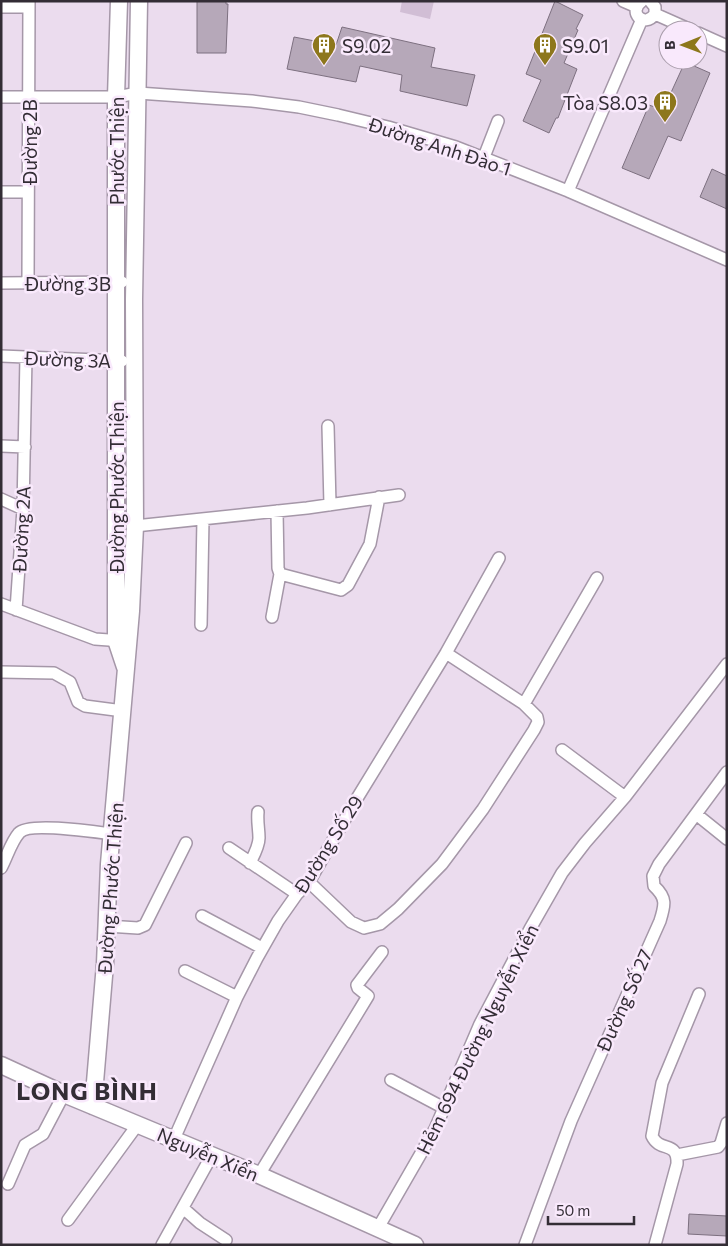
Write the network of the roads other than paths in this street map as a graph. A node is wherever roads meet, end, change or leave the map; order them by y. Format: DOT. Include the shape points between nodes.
graph roads {
  1 [pos="119,1"];
  2 [pos="139,1"];
  3 [pos="623,1"];
  4 [pos="650,1"];
  5 [pos="29,4"];
  6 [pos="639,4"];
  7 [pos="1,7"];
  8 [pos="655,14"];
  9 [pos="642,19"];
  10 [pos="668,20"];
  11 [pos="708,37"];
  12 [pos="727,46"];
  13 [pos="138,93"];
  14 [pos="1,97"];
  15 [pos="29,97"];
  16 [pos="116,97"];
  17 [pos="498,121"];
  18 [pos="484,157"];
  19 [pos="568,191"];
  20 [pos="1,192"];
  21 [pos="28,192"];
  22 [pos="727,260"];
  23 [pos="116,282"];
  24 [pos="134,282"];
  25 [pos="1,283"];
  26 [pos="28,283"];
  27 [pos="134,300"];
  28 [pos="117,301"];
  29 [pos="117,353"];
  30 [pos="1,356"];
  31 [pos="26,356"];
  32 [pos="134,361"];
  33 [pos="328,426"];
  34 [pos="1,446"];
  35 [pos="25,447"];
  36 [pos="400,495"];
  37 [pos="379,497"];
  38 [pos="1,500"];
  39 [pos="330,505"];
  40 [pos="23,509"];
  41 [pos="277,511"];
  42 [pos="203,519"];
  43 [pos="135,526"];
  44 [pos="499,558"];
  45 [pos="280,574"];
  46 [pos="597,578"];
  47 [pos="1,604"];
  48 [pos="16,610"];
  49 [pos="272,617"];
  50 [pos="201,625"];
  51 [pos="123,641"];
  52 [pos="446,653"];
  53 [pos="727,664"];
  54 [pos="1,672"];
  55 [pos="524,704"];
  56 [pos="123,711"];
  57 [pos="562,750"];
  58 [pos="727,772"];
  59 [pos="625,797"];
  60 [pos="258,812"];
  61 [pos="696,814"];
  62 [pos="112,834"];
  63 [pos="727,839"];
  64 [pos="186,843"];
  65 [pos="229,848"];
  66 [pos="250,862"];
  67 [pos="1,868"];
  68 [pos="309,882"];
  69 [pos="297,894"];
  70 [pos="202,916"];
  71 [pos="106,926"];
  72 [pos="262,948"];
  73 [pos="382,952"];
  74 [pos="185,971"];
  75 [pos="699,994"];
  76 [pos="237,998"];
  77 [pos="2,1068"];
  78 [pos="392,1080"];
  79 [pos="64,1094"];
  80 [pos="93,1106"];
  81 [pos="444,1108"];
  82 [pos="727,1123"];
  83 [pos="138,1124"];
  84 [pos="174,1139"];
  85 [pos="677,1154"];
  86 [pos="212,1155"];
  87 [pos="259,1175"];
  88 [pos="8,1184"];
  89 [pos="182,1208"];
  90 [pos="68,1220"];
  91 [pos="378,1228"];
  92 [pos="226,1240"];
  93 [pos="162,1245"];
  94 [pos="415,1245"];
  95 [pos="525,1245"];
  96 [pos="655,1245"];
  1 -- 16 [label="street, Phước Thiện"];
  2 -- 13 [label="street, Phước Thiện"];
  3 -- 6 [label="street"];
  4 -- 8 [label="street" via="655,7"];
  5 -- 7 [label="street"];
  5 -- 15 [label="street, Đường 2B"];
  6 -- 9 [label="street" via="637,14"];
  8 -- 9 [label="street" via="650,20"];
  8 -- 10 [label="street"];
  9 -- 19 [label="street"];
  11 -- 12 [label="street"];
  13 -- 16 [label="street, Đường Anh Đào 1"];
  13 -- 18 [label="street, Đường Anh Đào 1" via="299,107 423,136"];
  13 -- 24 [label="street, Phước Thiện"];
  14 -- 15 [label="street, Đường Anh Đào 1"];
  15 -- 16 [label="street, Đường Anh Đào 1"];
  15 -- 21 [label="street, Đường 2B"];
  16 -- 23 [label="street, Phước Thiện"];
  17 -- 18 [label="street"];
  18 -- 19 [label="street, Đường Anh Đào 1"];
  19 -- 22 [label="street, Đường Anh Đào 1"];
  20 -- 21 [label="street"];
  21 -- 26 [label="street, Đường 2B"];
  23 -- 24 [label="street, Đường 3B"];
  23 -- 26 [label="street, Đường 3B"];
  23 -- 28 [label="street, Phước Thiện"];
  24 -- 27 [label="street, Phước Thiện"];
  25 -- 26 [label="street, Đường 3B"];
  27 -- 32 [label="street, Đường Phước Thiện"];
  28 -- 29 [label="street, Đường Phước Thiện"];
  29 -- 31 [label="street, Đường 3A"];
  29 -- 32 [label="street, Đường 3A"];
  29 -- 51 [label="street, Đường Phước Thiện"];
  30 -- 31 [label="street, Đường 3A"];
  31 -- 35 [label="street, Đường 2A"];
  32 -- 43 [label="street, Đường Phước Thiện"];
  33 -- 39 [label="street"];
  34 -- 35 [label="street"];
  35 -- 40 [label="street, Đường 2A"];
  36 -- 37 [label="street"];
  37 -- 39 [label="street"];
  37 -- 45 [label="street" via="370,544 345,589 338,590"];
  38 -- 40 [label="street"];
  39 -- 41 [label="street"];
  40 -- 48 [label="street, Đường 2A"];
  41 -- 42 [label="street"];
  41 -- 45 [label="street"];
  42 -- 43 [label="street"];
  42 -- 50 [label="street"];
  43 -- 51 [label="street, Đường Phước Thiện"];
  44 -- 52 [label="street, Đường Số 29"];
  45 -- 49 [label="street"];
  46 -- 55 [label="street"];
  47 -- 48 [label="street"];
  48 -- 51 [label="street" via="95,639"];
  51 -- 56 [label="street, Đường Phước Thiện" via="126,671"];
  52 -- 55 [label="street"];
  52 -- 68 [label="street, Đường Số 29"];
  53 -- 59 [label="street, Hẻm 694 Đường Nguyễn Xiển"];
  54 -- 56 [label="street" via="54,672 70,682 78,702 85,706"];
  55 -- 68 [label="street" via="538,717 538,722 483,809 442,864 380,924 364,928 351,922"];
  56 -- 62 [label="street, Đường Phước Thiện"];
  57 -- 59 [label="street"];
  58 -- 61 [label="street, Đường Số 27"];
  59 -- 81 [label="street, Hẻm 694 Đường Nguyễn Xiển" via="562,873 480,1024"];
  60 -- 66 [label="street" via="258,845"];
  61 -- 63 [label="street"];
  61 -- 95 [label="street, Đường Số 27" via="653,876 654,886 664,900 660,921 571,1121"];
  62 -- 67 [label="street" via="24,829"];
  62 -- 71 [label="street, Đường Phước Thiện"];
  64 -- 71 [label="street" via="145,925 138,928"];
  65 -- 66 [label="street"];
  66 -- 69 [label="street"];
  68 -- 69 [label="street, Đường Số 29"];
  69 -- 72 [label="street, Đường Số 29"];
  70 -- 72 [label="street"];
  71 -- 80 [label="street, Đường Phước Thiện"];
  72 -- 76 [label="street, Đường Số 29"];
  73 -- 87 [label="street" via="357,985 368,996"];
  74 -- 76 [label="street"];
  75 -- 85 [label="street" via="662,1083 652,1136 658,1144"];
  76 -- 84 [label="street, Đường Số 29"];
  77 -- 79 [label="street, Nguyễn Xiển"];
  78 -- 81 [label="street"];
  79 -- 80 [label="street, Nguyễn Xiển"];
  79 -- 88 [label="street" via="43,1134 24,1145"];
  80 -- 83 [label="street, Nguyễn Xiển"];
  81 -- 91 [label="street, Hẻm 694 Đường Nguyễn Xiển"];
  82 -- 85 [label="street" via="718,1147"];
  83 -- 84 [label="street, Nguyễn Xiển"];
  83 -- 90 [label="street"];
  84 -- 86 [label="street, Nguyễn Xiển"];
  85 -- 96 [label="street"];
  86 -- 87 [label="street, Nguyễn Xiển"];
  86 -- 89 [label="street"];
  87 -- 91 [label="street, Nguyễn Xiển"];
  89 -- 92 [label="street"];
  89 -- 93 [label="street"];
  91 -- 94 [label="street, Nguyễn Xiển"];
}
